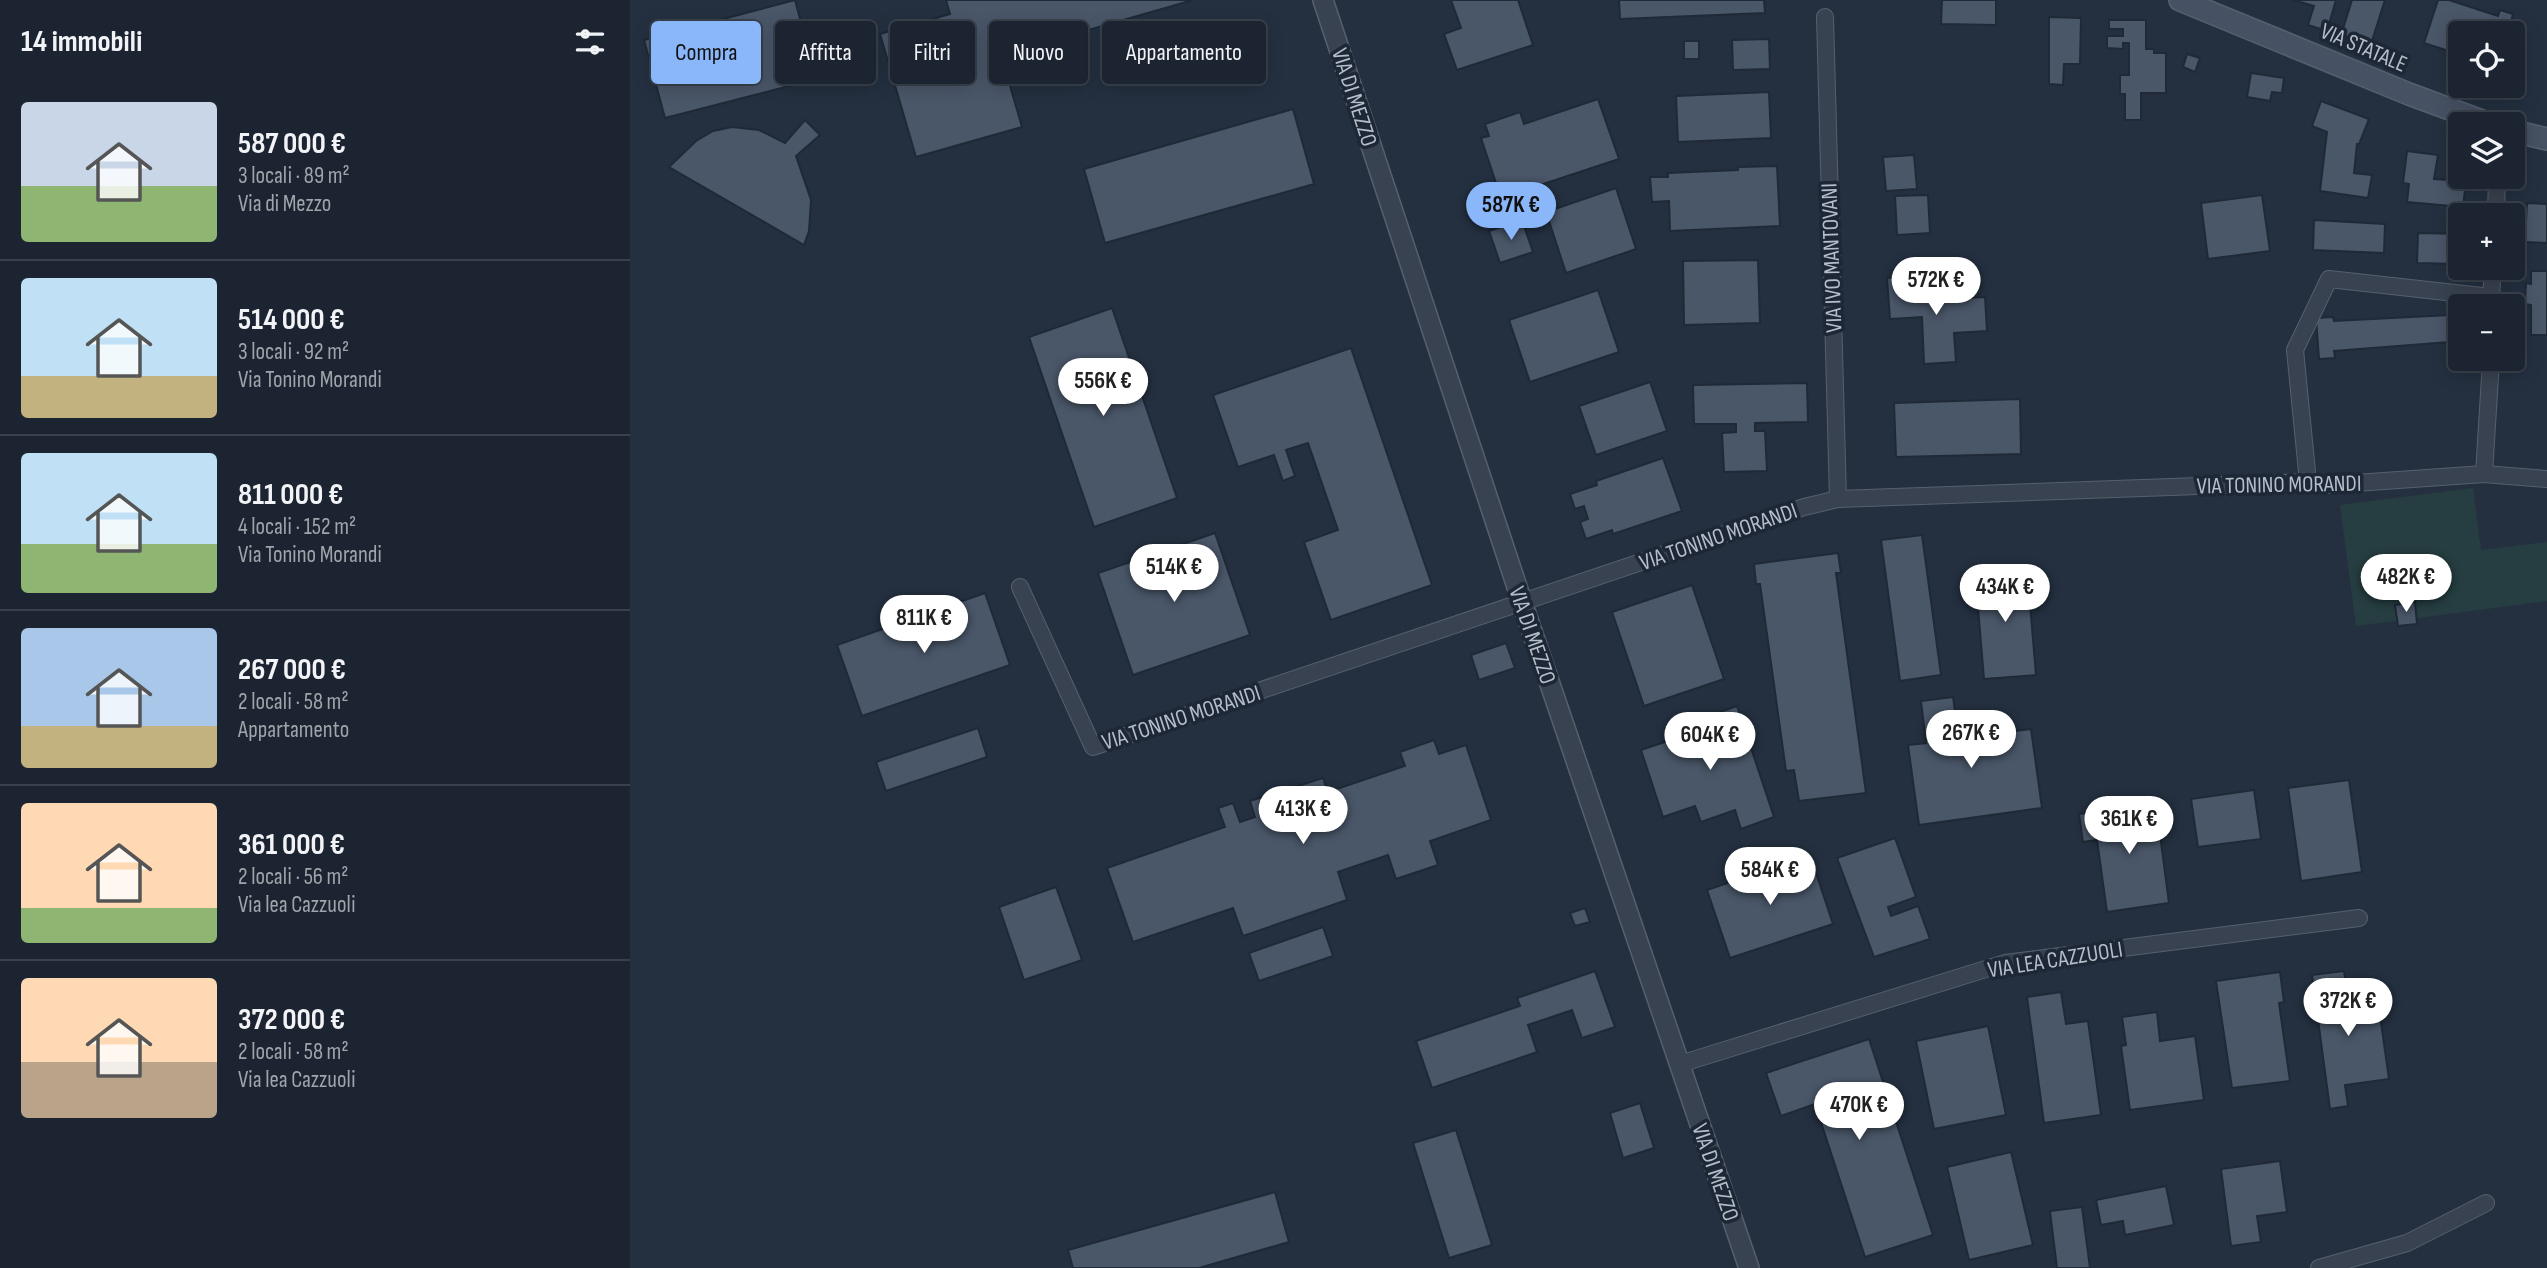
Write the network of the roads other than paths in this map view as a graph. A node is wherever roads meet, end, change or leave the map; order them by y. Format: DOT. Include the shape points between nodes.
graph roads {
  1 [pos="1323,0"];
  2 [pos="2180,0"];
  3 [pos="1825,17"];
  4 [pos="2458,112"];
  5 [pos="2525,134"];
  6 [pos="2547,139"];
  7 [pos="2492,280"];
  8 [pos="2490,371"];
  9 [pos="2484,474"];
  10 [pos="2547,479"];
  11 [pos="2308,482"];
  12 [pos="1838,499"];
  13 [pos="1020,587"];
  14 [pos="1522,602"];
  15 [pos="2359,918"];
  16 [pos="1680,1064"];
  17 [pos="2486,1203"];
  18 [pos="1743,1267"];
  19 [pos="2319,1268"];
  1 -- 14 [label="street, VIA DI MEZZO"];
  2 -- 4 [label="main road, VIA STATALE"];
  3 -- 12 [label="street, VIA IVO MANTOVANI"];
  5 -- 6 [label="main road"];
  7 -- 11 [label="street" via="2491,297 2329,279 2295,350"];
  8 -- 9 [label="street"];
  9 -- 10 [label="street, VIA TONINO MORANDI"];
  9 -- 11 [label="street, VIA TONINO MORANDI" via="2327,485"];
  11 -- 12 [label="street, VIA TONINO MORANDI"];
  12 -- 14 [label="street, VIA TONINO MORANDI"];
  13 -- 14 [label="street, VIA TONINO MORANDI" via="1093,747"];
  14 -- 16 [label="street, VIA DI MEZZO"];
  15 -- 16 [label="street, VIA LEA CAZZUOLI" via="2005,963"];
  16 -- 18 [label="street, VIA DI MEZZO"];
  17 -- 19 [label="street" via="2407,1243"];
}
